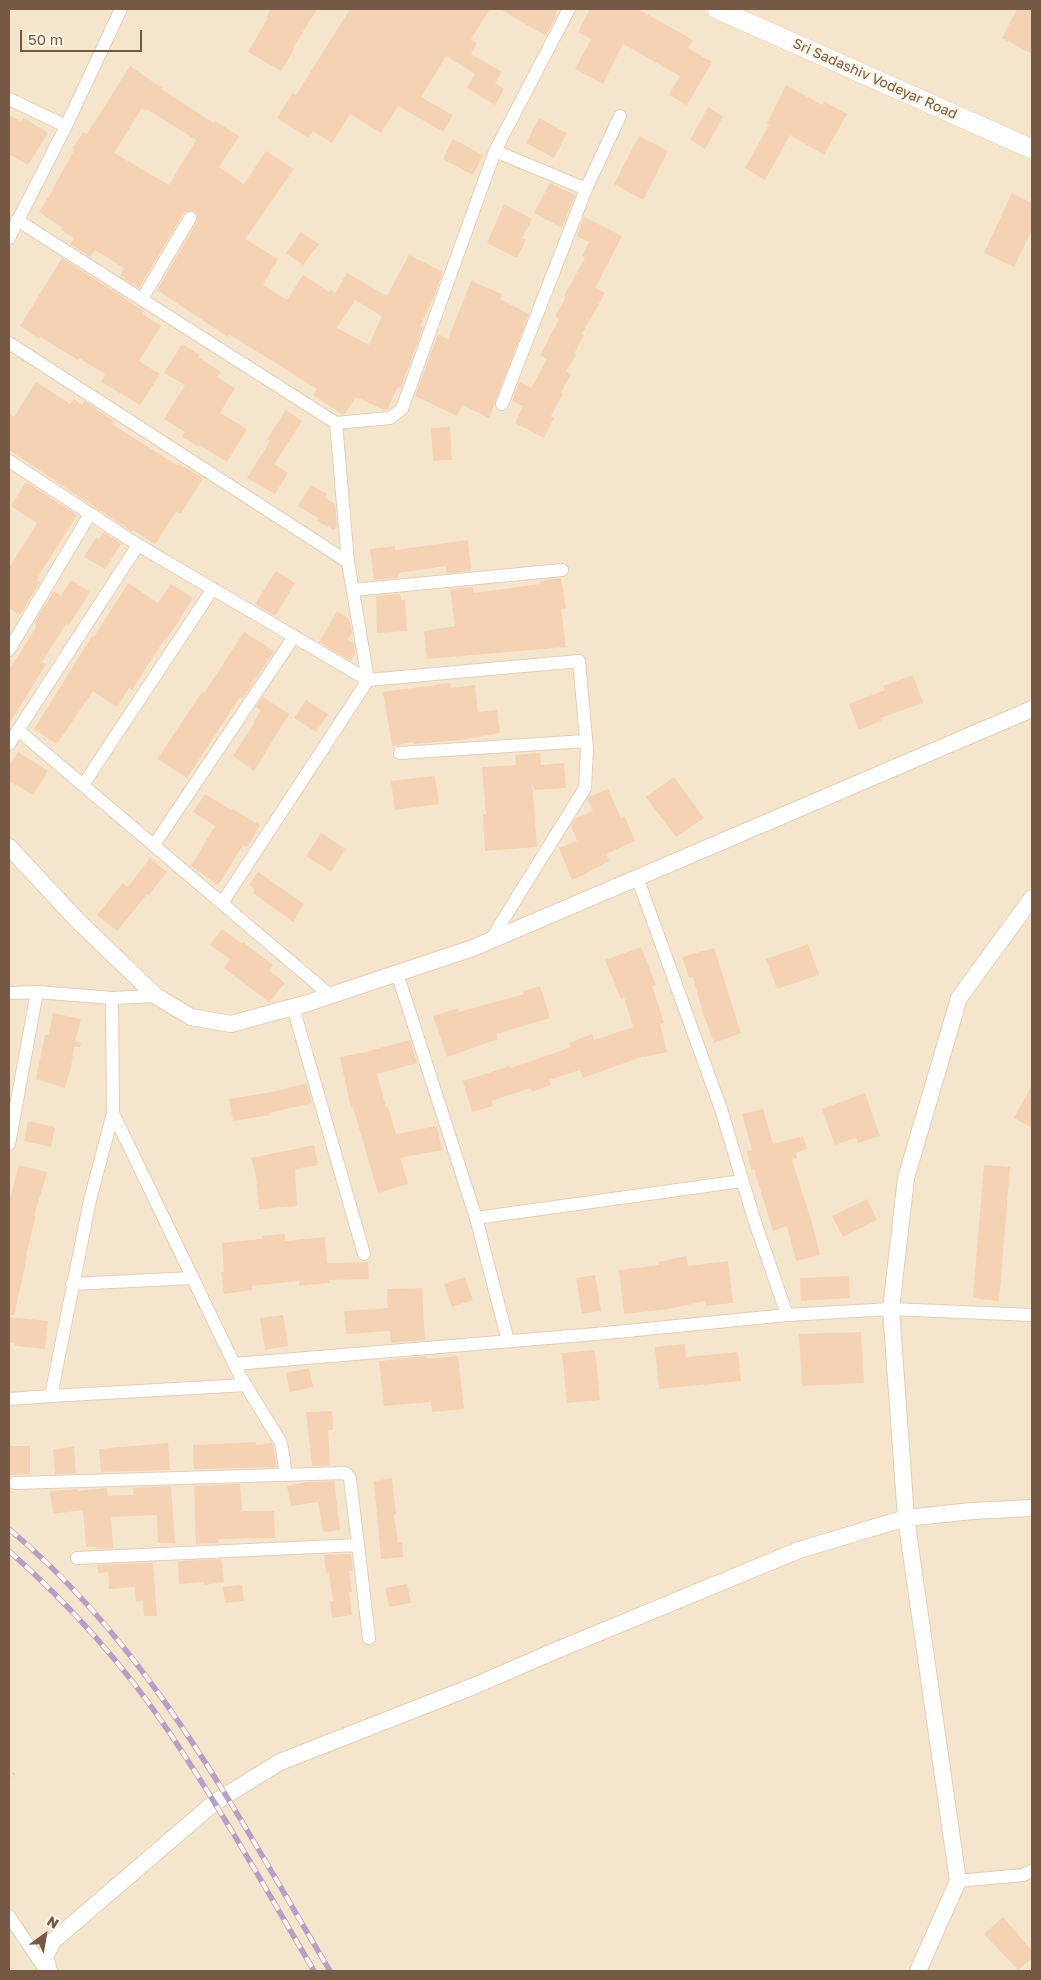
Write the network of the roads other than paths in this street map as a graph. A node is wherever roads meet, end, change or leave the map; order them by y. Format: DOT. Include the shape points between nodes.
graph roads {
  1 [pos="121,9"];
  2 [pos="570,9"];
  3 [pos="717,9"];
  4 [pos="9,99"];
  5 [pos="620,116"];
  6 [pos="66,126"];
  7 [pos="1032,149"];
  8 [pos="496,151"];
  9 [pos="586,189"];
  10 [pos="190,218"];
  11 [pos="18,220"];
  12 [pos="9,238"];
  13 [pos="142,299"];
  14 [pos="9,343"];
  15 [pos="502,404"];
  16 [pos="336,423"];
  17 [pos="9,462"];
  18 [pos="90,514"];
  19 [pos="138,546"];
  20 [pos="348,562"];
  21 [pos="562,570"];
  22 [pos="212,590"];
  23 [pos="353,590"];
  24 [pos="293,638"];
  25 [pos="9,650"];
  26 [pos="368,680"];
  27 [pos="1032,709"];
  28 [pos="18,730"];
  29 [pos="586,741"];
  30 [pos="9,744"];
  31 [pos="400,753"];
  32 [pos="82,784"];
  33 [pos="154,845"];
  34 [pos="11,852"];
  35 [pos="637,877"];
  36 [pos="1032,898"];
  37 [pos="222,903"];
  38 [pos="490,941"];
  39 [pos="398,973"];
  40 [pos="37,992"];
  41 [pos="9,993"];
  42 [pos="156,996"];
  43 [pos="331,996"];
  44 [pos="112,998"];
  45 [pos="293,1007"];
  46 [pos="13,1101"];
  47 [pos="113,1114"];
  48 [pos="9,1144"];
  49 [pos="742,1181"];
  50 [pos="476,1218"];
  51 [pos="364,1254"];
  52 [pos="192,1278"];
  53 [pos="72,1284"];
  54 [pos="890,1308"];
  55 [pos="787,1315"];
  56 [pos="1032,1315"];
  57 [pos="508,1342"];
  58 [pos="234,1364"];
  59 [pos="246,1385"];
  60 [pos="51,1396"];
  61 [pos="9,1399"];
  62 [pos="286,1475"];
  63 [pos="15,1483"];
  64 [pos="1032,1508"];
  65 [pos="906,1518"];
  66 [pos="358,1545"];
  67 [pos="77,1558"];
  68 [pos="369,1638"];
  69 [pos="1032,1871"];
  70 [pos="958,1880"];
  71 [pos="9,1916"];
  72 [pos="48,1971"];
  73 [pos="918,1971"];
  1 -- 6 [label="street"];
  2 -- 8 [label="street"];
  3 -- 7 [label="main road, Sri Sadashiv Vodeyar Road"];
  4 -- 6 [label="street"];
  5 -- 9 [label="street"];
  6 -- 11 [label="street"];
  8 -- 9 [label="street"];
  8 -- 16 [label="street" via="402,409 390,418"];
  9 -- 15 [label="street"];
  10 -- 13 [label="street"];
  11 -- 12 [label="street"];
  11 -- 13 [label="street"];
  13 -- 16 [label="street"];
  14 -- 20 [label="street"];
  16 -- 20 [label="street"];
  17 -- 18 [label="street"];
  18 -- 19 [label="street"];
  18 -- 25 [label="street"];
  19 -- 22 [label="street"];
  19 -- 28 [label="street"];
  20 -- 23 [label="street"];
  21 -- 23 [label="street"];
  22 -- 24 [label="street"];
  22 -- 32 [label="street"];
  23 -- 26 [label="street"];
  24 -- 26 [label="street"];
  24 -- 33 [label="street"];
  26 -- 29 [label="street" via="579,661"];
  26 -- 37 [label="street"];
  27 -- 35 [label="street"];
  28 -- 30 [label="street"];
  28 -- 32 [label="street"];
  29 -- 31 [label="street"];
  29 -- 38 [label="street" via="585,788"];
  32 -- 33 [label="street"];
  33 -- 37 [label="street"];
  34 -- 42 [label="street"];
  35 -- 38 [label="street"];
  35 -- 49 [label="street" via="722,1109"];
  36 -- 54 [label="street" via="959,998 906,1178"];
  37 -- 43 [label="street"];
  38 -- 39 [label="street"];
  39 -- 43 [label="street"];
  39 -- 50 [label="street"];
  40 -- 41 [label="street"];
  40 -- 44 [label="street"];
  40 -- 46 [label="street"];
  42 -- 44 [label="street"];
  42 -- 45 [label="street" via="191,1017 231,1024"];
  43 -- 45 [label="street"];
  44 -- 47 [label="street"];
  45 -- 51 [label="street"];
  46 -- 48 [label="street"];
  47 -- 52 [label="street"];
  47 -- 53 [label="street"];
  49 -- 50 [label="street"];
  49 -- 55 [label="street"];
  50 -- 57 [label="street"];
  52 -- 53 [label="street"];
  52 -- 58 [label="street"];
  53 -- 60 [label="street"];
  54 -- 55 [label="street"];
  54 -- 56 [label="street"];
  54 -- 65 [label="street"];
  55 -- 57 [label="street"];
  57 -- 58 [label="street"];
  58 -- 59 [label="street"];
  59 -- 60 [label="street"];
  59 -- 62 [label="street" via="280,1442"];
  60 -- 61 [label="street"];
  62 -- 63 [label="street"];
  62 -- 66 [label="street" via="347,1474"];
  64 -- 65 [label="street"];
  65 -- 70 [label="street"];
  65 -- 72 [label="street" via="799,1550 474,1686 280,1762 215,1802 53,1941 45,1957"];
  66 -- 67 [label="street"];
  66 -- 68 [label="street"];
  69 -- 70 [label="street"];
  70 -- 73 [label="street"];
  71 -- 72 [label="street"];
}
